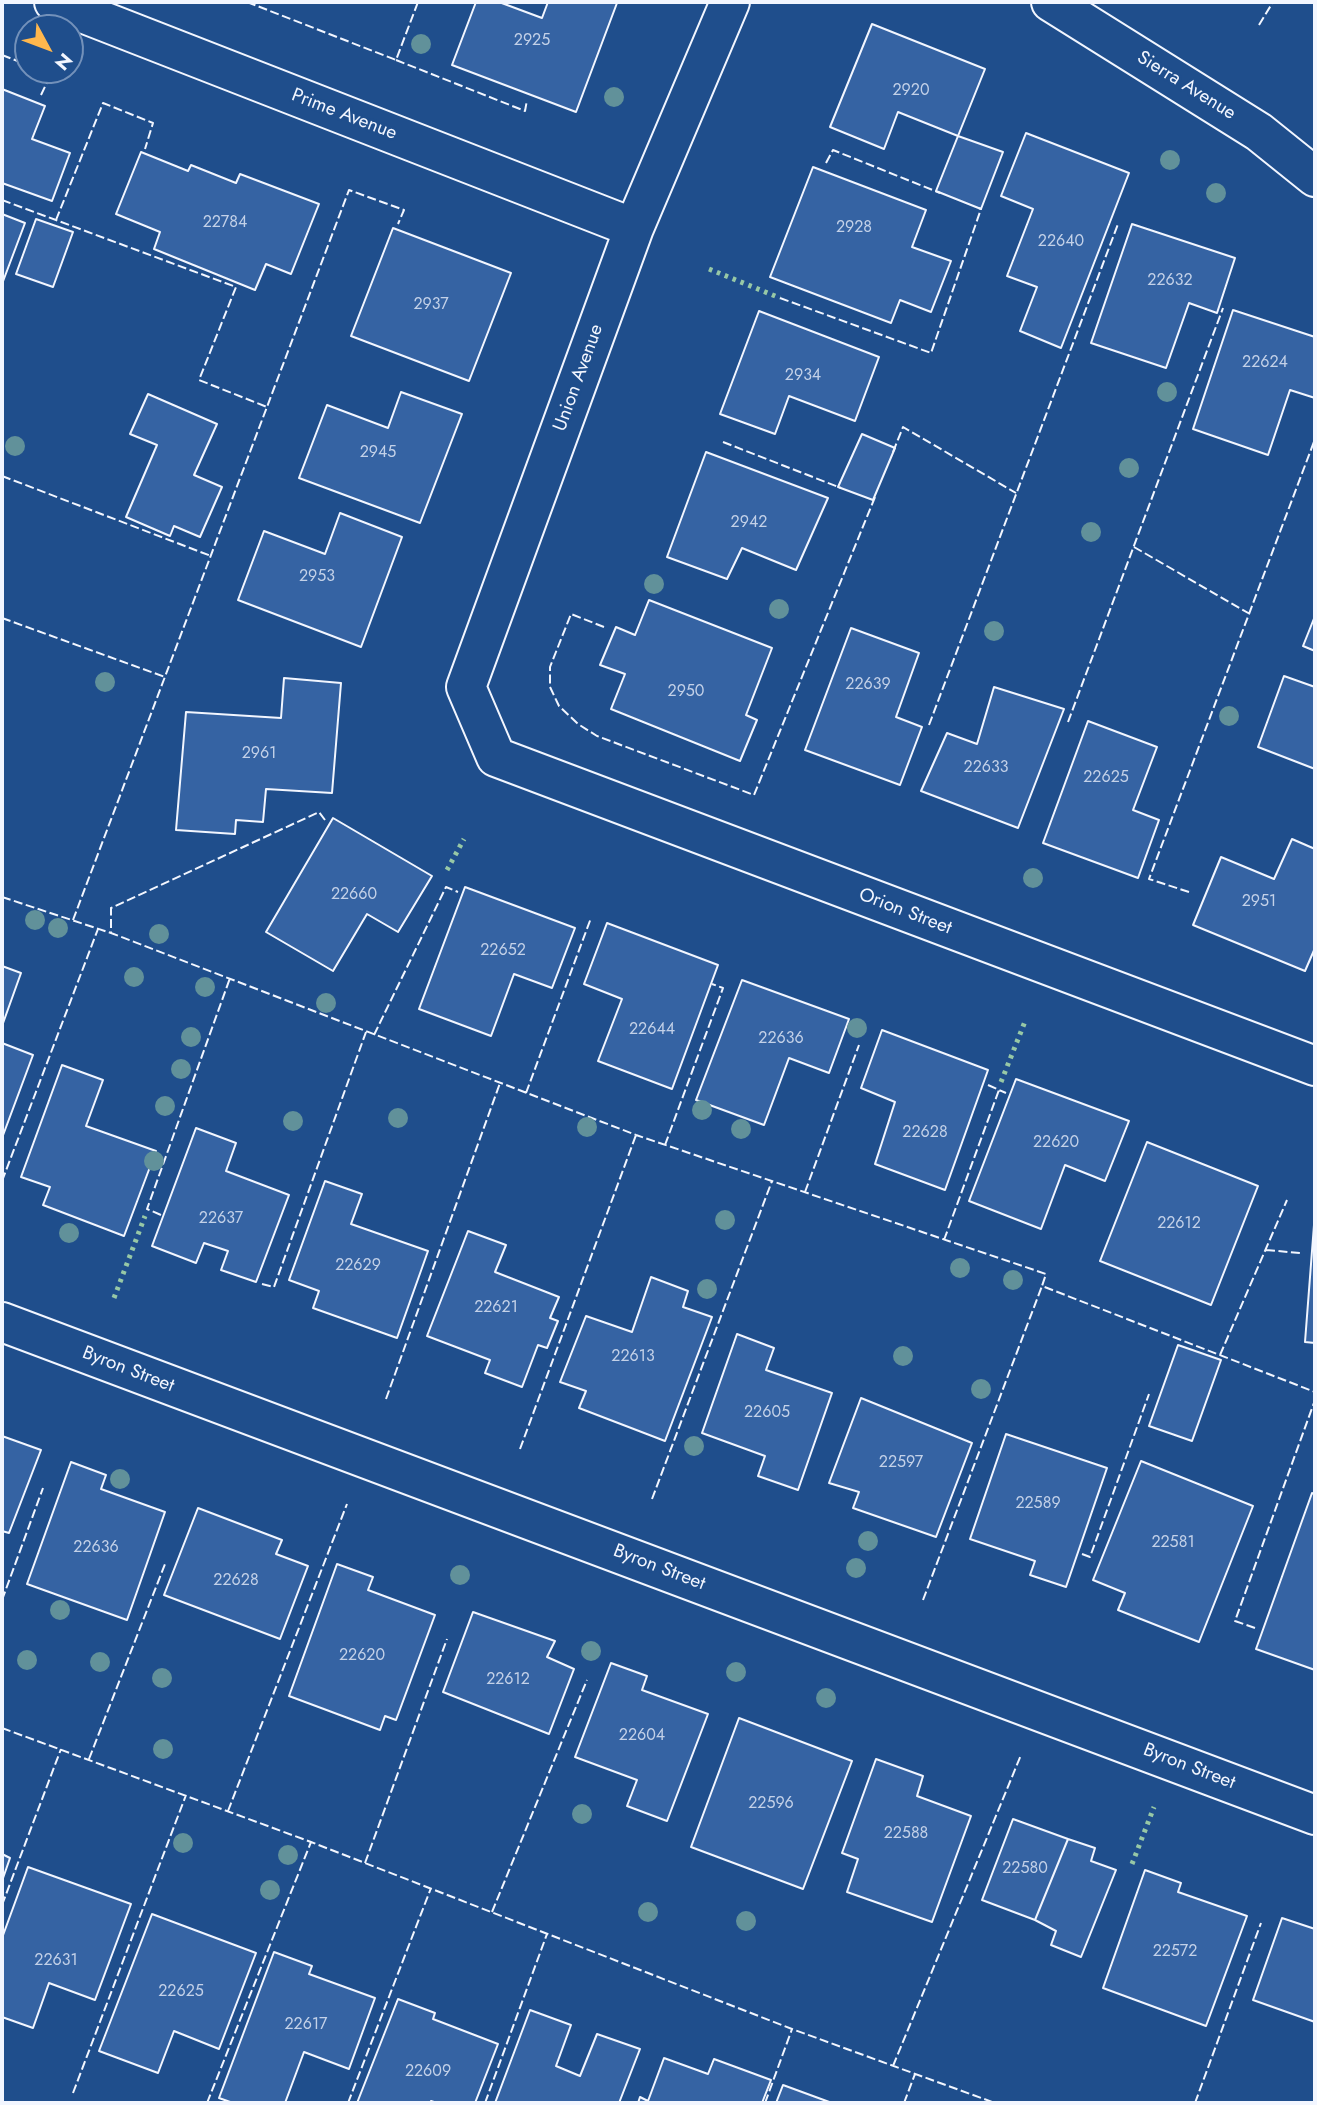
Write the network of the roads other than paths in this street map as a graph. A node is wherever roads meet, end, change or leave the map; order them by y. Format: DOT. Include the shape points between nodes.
graph roads {
  1 [pos="54,2"];
  2 [pos="730,2"];
  3 [pos="1051,2"];
  4 [pos="1315,177"];
  5 [pos="634,228"];
  6 [pos="496,757"];
  7 [pos="1315,1066"];
  8 [pos="2,1322"];
  9 [pos="1315,1815"];
  1 -- 5 [label="street, Prime Avenue"];
  2 -- 5 [label="street, Union Avenue"];
  3 -- 4 [label="street, Sierra Avenue" via="1259,132"];
  5 -- 6 [label="street, Union Avenue" via="466,687"];
  6 -- 7 [label="street, Orion Street"];
  8 -- 9 [label="street, Byron Street"];
}
